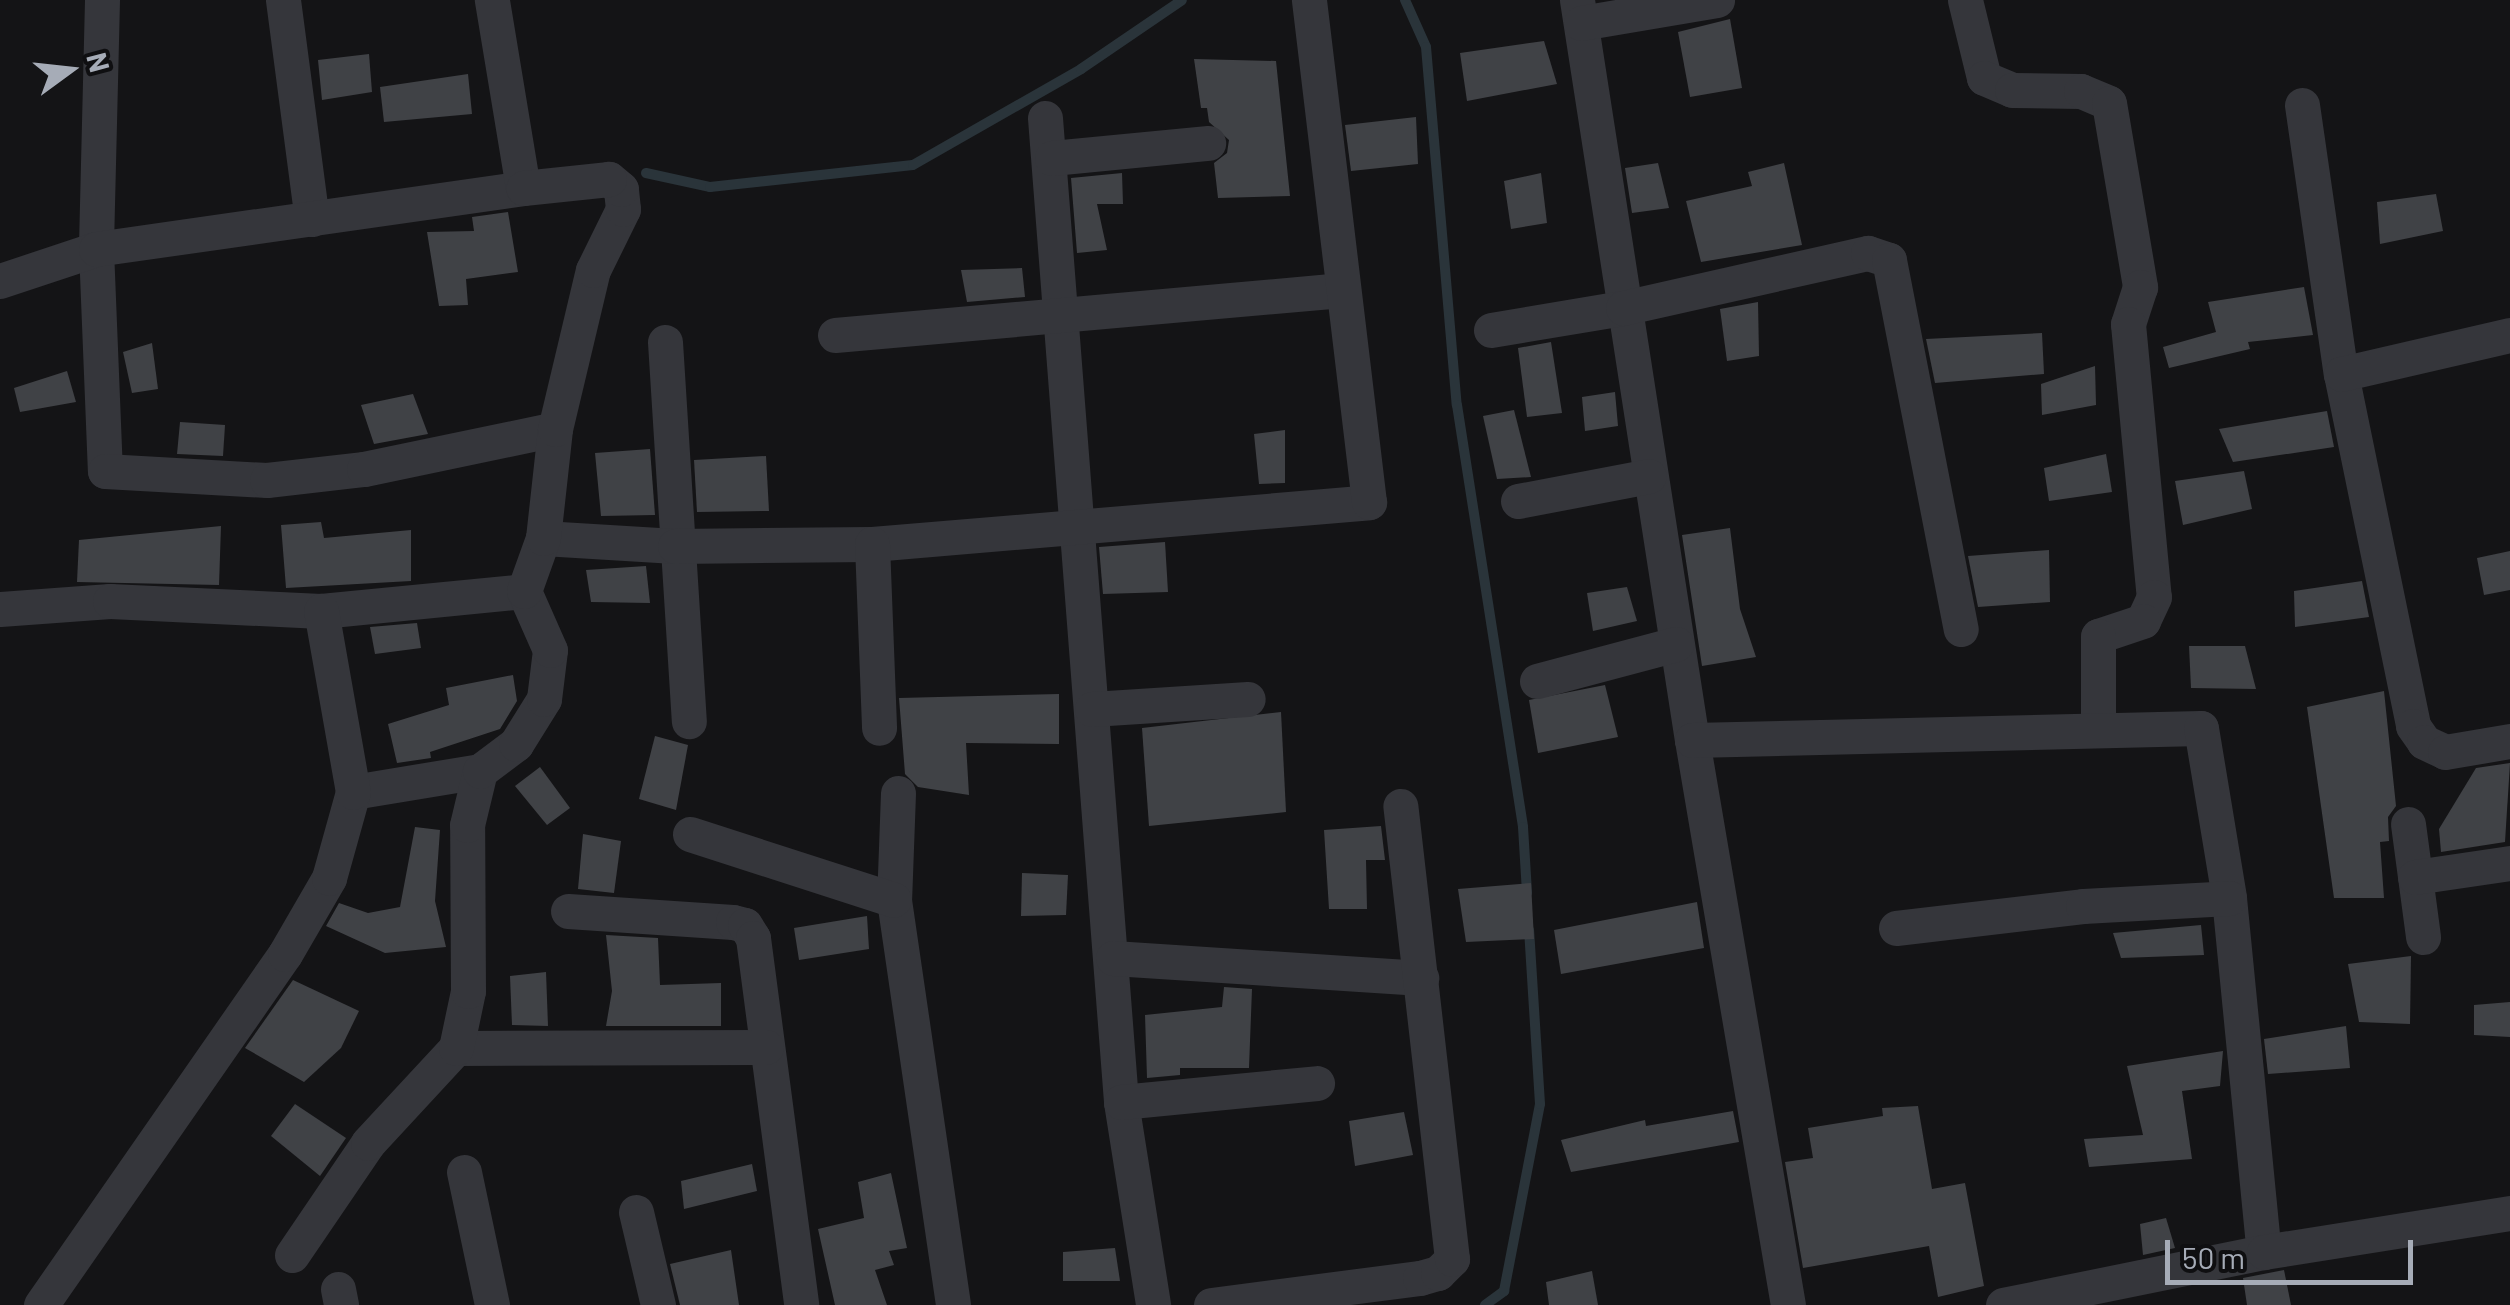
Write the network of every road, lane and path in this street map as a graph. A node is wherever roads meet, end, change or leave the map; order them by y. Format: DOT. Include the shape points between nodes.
graph roads {
  1 [pos="102,0"];
  2 [pos="283,0"];
  3 [pos="492,0"];
  4 [pos="1309,0"];
  5 [pos="1717,0"];
  6 [pos="1965,0"];
  7 [pos="1579,11"];
  8 [pos="2302,105"];
  9 [pos="1045,118"];
  10 [pos="1208,143"];
  11 [pos="1052,158"];
  12 [pos="524,188"];
  13 [pos="312,218"];
  14 [pos="96,249"];
  15 [pos="0,282"];
  16 [pos="1342,290"];
  17 [pos="1623,308"];
  18 [pos="1062,318"];
  19 [pos="1490,330"];
  20 [pos="835,335"];
  21 [pos="2510,336"];
  22 [pos="666,342"];
  23 [pos="2341,374"];
  24 [pos="556,428"];
  25 [pos="1649,476"];
  26 [pos="1518,501"];
  27 [pos="1077,528"];
  28 [pos="542,538"];
  29 [pos="872,544"];
  30 [pos="675,546"];
  31 [pos="524,591"];
  32 [pos="0,609"];
  33 [pos="321,612"];
  34 [pos="1961,629"];
  35 [pos="1676,644"];
  36 [pos="1537,681"];
  37 [pos="1248,698"];
  38 [pos="1092,709"];
  39 [pos="688,721"];
  40 [pos="879,728"];
  41 [pos="2098,730"];
  42 [pos="1692,740"];
  43 [pos="2510,741"];
  44 [pos="480,771"];
  45 [pos="354,792"];
  46 [pos="898,793"];
  47 [pos="1400,806"];
  48 [pos="2408,824"];
  49 [pos="690,834"];
  50 [pos="2510,863"];
  51 [pos="2415,877"];
  52 [pos="2228,898"];
  53 [pos="894,900"];
  54 [pos="568,911"];
  55 [pos="1896,928"];
  56 [pos="2424,937"];
  57 [pos="1113,958"];
  58 [pos="1421,978"];
  59 [pos="766,1047"];
  60 [pos="456,1048"];
  61 [pos="1316,1083"];
  62 [pos="1121,1102"];
  63 [pos="464,1172"];
  64 [pos="636,1212"];
  65 [pos="2510,1213"];
  66 [pos="2264,1252"];
  67 [pos="292,1255"];
  68 [pos="2096,1296"];
  69 [pos="41,1305"];
  70 [pos="492,1305"];
  71 [pos="658,1305"];
  72 [pos="801,1305"];
  73 [pos="953,1305"];
  74 [pos="1153,1305"];
  75 [pos="1211,1305"];
  76 [pos="1788,1305"];
  77 [pos="2003,1305"];
  1 -- 14 [label="street"];
  2 -- 13 [label="street"];
  3 -- 12 [label="street"];
  4 -- 16 [label="street"];
  5 -- 7 [label="street"];
  6 -- 41 [label="street" via="1984,78 2012,90 2081,91 2110,103 2140,287 2128,324 2154,597 2144,620 2098,636"];
  7 -- 17 [label="street"];
  8 -- 23 [label="street"];
  9 -- 11 [label="street"];
  10 -- 11 [label="street"];
  11 -- 18 [label="street"];
  12 -- 13 [label="street"];
  12 -- 24 [label="street" via="609,179 620,189 623,209 592,270"];
  13 -- 14 [label="street"];
  14 -- 15 [label="street"];
  14 -- 24 [label="street" via="104,471 268,480 364,470"];
  16 -- 18 [label="street"];
  16 -- 27 [label="street" via="1369,502"];
  17 -- 19 [label="street"];
  17 -- 25 [label="street"];
  17 -- 34 [label="street" via="1868,253 1889,260"];
  18 -- 20 [label="street"];
  18 -- 27 [label="street"];
  21 -- 23 [label="street"];
  22 -- 30 [label="street"];
  23 -- 43 [label="street" via="2412,726 2444,752"];
  24 -- 28 [label="street"];
  25 -- 26 [label="street"];
  25 -- 35 [label="street"];
  27 -- 29 [label="street"];
  27 -- 38 [label="street"];
  28 -- 30 [label="street"];
  28 -- 31 [label="street"];
  29 -- 30 [label="street"];
  29 -- 40 [label="street"];
  30 -- 39 [label="street"];
  31 -- 33 [label="street"];
  31 -- 44 [label="street" via="550,650 544,698 516,744"];
  32 -- 33 [label="street" via="110,601"];
  33 -- 45 [label="street"];
  35 -- 36 [label="street"];
  35 -- 42 [label="street"];
  37 -- 38 [label="street"];
  38 -- 57 [label="street"];
  41 -- 42 [label="street"];
  41 -- 52 [label="street" via="2201,728"];
  42 -- 76 [label="street"];
  44 -- 45 [label="street"];
  44 -- 60 [label="street" via="466,826 468,991"];
  45 -- 69 [label="street" via="329,878 285,954"];
  46 -- 53 [label="street"];
  47 -- 58 [label="street"];
  48 -- 51 [label="street"];
  49 -- 53 [label="street"];
  50 -- 51 [label="street"];
  51 -- 56 [label="street"];
  52 -- 55 [label="street" via="2083,906"];
  52 -- 66 [label="street"];
  53 -- 73 [label="street"];
  54 -- 59 [label="street" via="745,925 753,938"];
  57 -- 58 [label="street"];
  57 -- 62 [label="street"];
  58 -- 75 [label="street" via="1452,1259 1438,1274 1420,1278"];
  59 -- 60 [label="street"];
  59 -- 72 [label="street"];
  60 -- 67 [label="street" via="368,1143"];
  61 -- 62 [label="street"];
  62 -- 74 [label="street"];
  63 -- 70 [label="street"];
  64 -- 71 [label="street"];
  65 -- 66 [label="street"];
  66 -- 68 [label="street"];
  68 -- 77 [label="street"];
}
